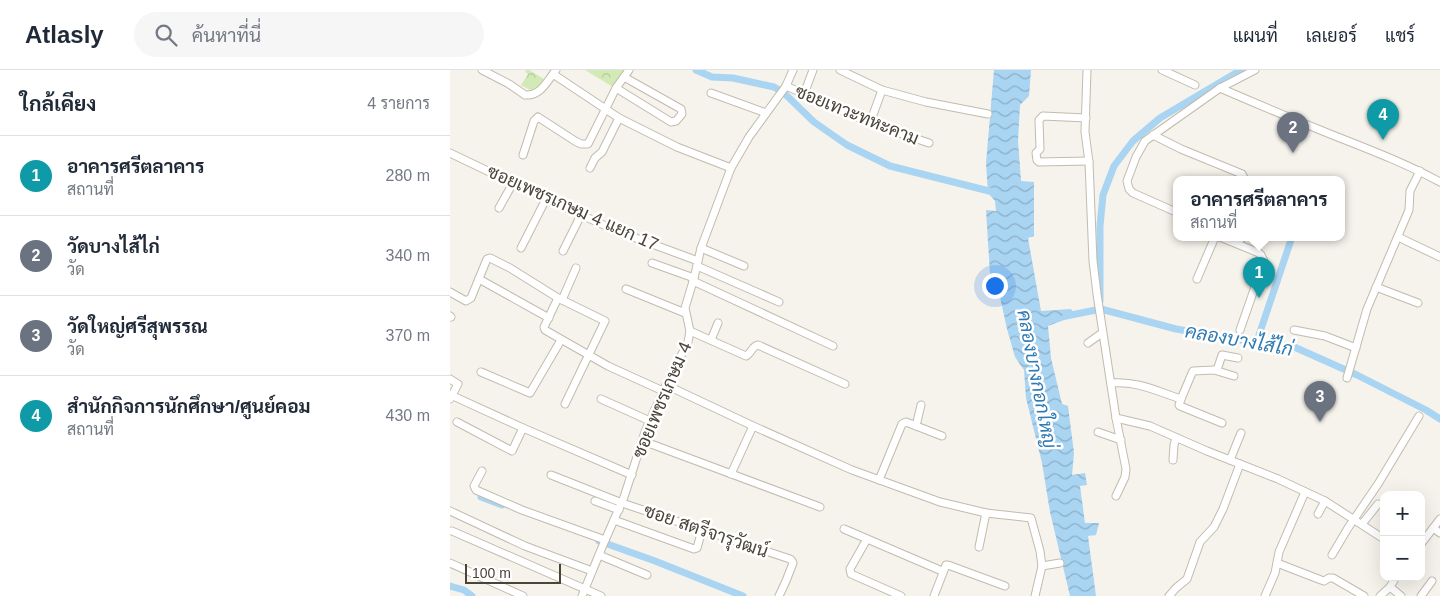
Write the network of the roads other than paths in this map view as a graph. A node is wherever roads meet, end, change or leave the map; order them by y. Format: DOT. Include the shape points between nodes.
graph roads {
  1 [pos="482,70"];
  2 [pos="629,70"];
  3 [pos="813,70"];
  4 [pos="840,70"];
  5 [pos="1087,70"];
  6 [pos="1162,70"];
  7 [pos="1255,70"];
  8 [pos="790,71"];
  9 [pos="554,72"];
  10 [pos="624,77"];
  11 [pos="1196,85"];
  12 [pos="616,88"];
  13 [pos="785,88"];
  14 [pos="1220,88"];
  15 [pos="882,90"];
  16 [pos="711,93"];
  17 [pos="804,94"];
  18 [pos="605,109"];
  19 [pos="766,113"];
  20 [pos="988,114"];
  21 [pos="619,118"];
  22 [pos="1086,118"];
  23 [pos="870,123"];
  24 [pos="1153,135"];
  25 [pos="929,143"];
  26 [pos="450,153"];
  27 [pos="522,155"];
  28 [pos="1089,161"];
  29 [pos="590,168"];
  30 [pos="732,168"];
  31 [pos="1420,171"];
  32 [pos="1243,176"];
  33 [pos="1440,182"];
  34 [pos="513,183"];
  35 [pos="546,199"];
  36 [pos="499,208"];
  37 [pos="1173,211"];
  38 [pos="581,215"];
  39 [pos="1398,237"];
  40 [pos="1213,241"];
  41 [pos="1230,241"];
  42 [pos="521,248"];
  43 [pos="701,248"];
  44 [pos="563,251"];
  45 [pos="1440,257"];
  46 [pos="652,263"];
  47 [pos="697,264"];
  48 [pos="744,266"];
  49 [pos="576,268"];
  50 [pos="479,279"];
  51 [pos="1197,279"];
  52 [pos="694,280"];
  53 [pos="1376,287"];
  54 [pos="626,289"];
  55 [pos="450,292"];
  56 [pos="560,299"];
  57 [pos="779,302"];
  58 [pos="1418,303"];
  59 [pos="685,313"];
  60 [pos="549,318"];
  61 [pos="718,323"];
  62 [pos="1240,330"];
  63 [pos="1294,330"];
  64 [pos="690,331"];
  65 [pos="1102,333"];
  66 [pos="561,340"];
  67 [pos="711,340"];
  68 [pos="1088,343"];
  69 [pos="833,346"];
  70 [pos="1356,348"];
  71 [pos="588,356"];
  72 [pos="1238,358"];
  73 [pos="1217,370"];
  74 [pos="481,372"];
  75 [pos="1348,374"];
  76 [pos="1234,376"];
  77 [pos="450,379"];
  78 [pos="1111,383"];
  79 [pos="845,384"];
  80 [pos="665,388"];
  81 [pos="451,398"];
  82 [pos="601,399"];
  83 [pos="1181,399"];
  84 [pos="565,404"];
  85 [pos="921,404"];
  86 [pos="1418,416"];
  87 [pos="1116,418"];
  88 [pos="650,420"];
  89 [pos="457,422"];
  90 [pos="1222,423"];
  91 [pos="753,426"];
  92 [pos="916,426"];
  93 [pos="523,428"];
  94 [pos="1098,432"];
  95 [pos="1241,433"];
  96 [pos="942,436"];
  97 [pos="1176,438"];
  98 [pos="643,440"];
  99 [pos="1121,440"];
  100 [pos="1173,460"];
  101 [pos="1230,460"];
  102 [pos="1240,464"];
  103 [pos="482,471"];
  104 [pos="732,474"];
  105 [pos="551,475"];
  106 [pos="632,475"];
  107 [pos="879,480"];
  108 [pos="1305,492"];
  109 [pos="1116,496"];
  110 [pos="595,501"];
  111 [pos="1325,501"];
  112 [pos="1378,504"];
  113 [pos="620,506"];
  114 [pos="820,507"];
  115 [pos="450,511"];
  116 [pos="986,513"];
  117 [pos="1318,514"];
  118 [pos="1354,519"];
  119 [pos="1440,519"];
  120 [pos="614,520"];
  121 [pos="1362,524"];
  122 [pos="1433,528"];
  123 [pos="844,529"];
  124 [pos="702,530"];
  125 [pos="452,531"];
  126 [pos="1440,533"];
  127 [pos="1380,536"];
  128 [pos="867,539"];
  129 [pos="1425,539"];
  130 [pos="604,542"];
  131 [pos="979,547"];
  132 [pos="599,555"];
  133 [pos="1332,555"];
  134 [pos="450,563"];
  135 [pos="1060,563"];
  136 [pos="1277,563"];
  137 [pos="1042,566"];
  138 [pos="592,571"];
  139 [pos="942,571"];
  140 [pos="647,575"];
  141 [pos="1394,581"];
  142 [pos="1432,581"];
  143 [pos="1005,586"];
  144 [pos="1390,587"];
  145 [pos="584,593"];
  146 [pos="1397,595"];
  147 [pos="523,596"];
  148 [pos="601,596"];
  149 [pos="778,596"];
  150 [pos="901,596"];
  151 [pos="934,596"];
  152 [pos="1035,596"];
  153 [pos="1169,596"];
  154 [pos="1265,596"];
  155 [pos="1364,596"];
  156 [pos="1380,596"];
  157 [pos="1421,596"];
  1 -- 9 [label="street" via="525,95 536,94"];
  2 -- 10 [label="street"];
  3 -- 17 [label="street"];
  4 -- 15 [label="street, ซอยเทวะทหะคาม"];
  5 -- 22 [label="street"];
  6 -- 11 [label="street"];
  7 -- 14 [label="street"];
  8 -- 13 [label="street, ซอยเพชรเกษม 4"];
  9 -- 18 [label="street"];
  10 -- 12 [label="street"];
  10 -- 12 [label="street" via="681,109 682,114 671,122"];
  12 -- 18 [label="street"];
  13 -- 17 [label="street, ซอยเทวะทหะคาม"];
  13 -- 19 [label="street, ซอยเพชรเกษม 4"];
  14 -- 24 [label="street"];
  14 -- 31 [label="street"];
  15 -- 20 [label="street, ซอยเทวะทหะคาม"];
  15 -- 23 [label="street"];
  16 -- 19 [label="street"];
  17 -- 23 [label="street, ซอยเทวะทหะคาม"];
  18 -- 21 [label="street"];
  18 -- 27 [label="street" via="586,145 536,118"];
  19 -- 30 [label="street, ซอยเพชรเกษม 4"];
  21 -- 29 [label="street"];
  21 -- 30 [label="street" via="677,147"];
  22 -- 28 [label="street"];
  22 -- 28 [label="street" via="1043,116 1040,118 1040,149 1036,151 1040,162"];
  23 -- 25 [label="street, ซอยเทวะทหะคาม"];
  24 -- 32 [label="street"];
  24 -- 37 [label="street" via="1145,141 1136,157 1127,181 1129,189"];
  26 -- 34 [label="street, ซอยเพชรเกษม 4 แยก 17"];
  28 -- 65 [label="street" via="1094,261"];
  30 -- 43 [label="street, ซอยเพชรเกษม 4"];
  31 -- 33 [label="street"];
  31 -- 39 [label="street" via="1410,191 1409,210"];
  34 -- 35 [label="street, ซอยเพชรเกษม 4 แยก 17"];
  34 -- 36 [label="street"];
  35 -- 38 [label="street, ซอยเพชรเกษม 4 แยก 17"];
  35 -- 42 [label="street"];
  38 -- 44 [label="street"];
  38 -- 47 [label="street, ซอยเพชรเกษม 4 แยก 17"];
  39 -- 45 [label="street"];
  39 -- 53 [label="street"];
  40 -- 51 [label="street"];
  41 -- 62 [label="street" via="1258,253 1264,261"];
  43 -- 47 [label="street, ซอยเพชรเกษม 4"];
  43 -- 48 [label="street"];
  46 -- 52 [label="street"];
  47 -- 52 [label="street, ซอยเพชรเกษม 4"];
  47 -- 57 [label="street, ซอยเพชรเกษม 4 แยก 17"];
  49 -- 56 [label="street"];
  50 -- 55 [label="street" via="469,300"];
  50 -- 56 [label="street" via="487,259 492,259"];
  50 -- 60 [label="street"];
  52 -- 59 [label="street, ซอยเพชรเกษม 4"];
  52 -- 69 [label="street"];
  53 -- 58 [label="street"];
  53 -- 70 [label="street"];
  54 -- 59 [label="street"];
  56 -- 60 [label="street"];
  56 -- 71 [label="street" via="604,322"];
  59 -- 64 [label="street, ซอยเพชรเกษม 4"];
  60 -- 66 [label="street" via="545,330"];
  61 -- 67 [label="street"];
  63 -- 70 [label="street" via="1328,337"];
  64 -- 67 [label="street"];
  64 -- 80 [label="street, ซอยเพชรเกษม 4" via="688,342"];
  65 -- 68 [label="street"];
  65 -- 78 [label="street"];
  66 -- 71 [label="street"];
  66 -- 74 [label="street" via="530,393"];
  67 -- 79 [label="street" via="746,356 758,345"];
  70 -- 75 [label="street"];
  71 -- 80 [label="street"];
  71 -- 84 [label="street"];
  72 -- 73 [label="street" via="1221,355"];
  73 -- 76 [label="street"];
  73 -- 83 [label="street" via="1193,372"];
  77 -- 81 [label="street" via="458,383"];
  78 -- 83 [label="street" via="1135,384"];
  78 -- 87 [label="street"];
  80 -- 88 [label="street, ซอยเพชรเกษม 4"];
  80 -- 91 [label="street"];
  81 -- 93 [label="street"];
  82 -- 88 [label="street"];
  83 -- 90 [label="street" via="1180,406"];
  85 -- 92 [label="street"];
  86 -- 118 [label="street"];
  87 -- 97 [label="street" via="1150,426"];
  87 -- 99 [label="street"];
  88 -- 98 [label="street, ซอยเพชรเกษม 4"];
  89 -- 93 [label="street" via="512,451"];
  91 -- 104 [label="street"];
  91 -- 107 [label="street"];
  92 -- 96 [label="street"];
  92 -- 107 [label="street" via="906,422 902,424"];
  93 -- 106 [label="street"];
  94 -- 99 [label="street"];
  95 -- 101 [label="street"];
  97 -- 100 [label="street"];
  97 -- 101 [label="street"];
  98 -- 104 [label="street"];
  98 -- 106 [label="street, ซอยเพชรเกษม 4"];
  99 -- 109 [label="street" via="1126,469"];
  101 -- 102 [label="street"];
  102 -- 108 [label="street"];
  102 -- 153 [label="street" via="1214,527 1200,542 1187,579"];
  103 -- 130 [label="street" via="474,486 476,490"];
  104 -- 114 [label="street"];
  105 -- 113 [label="street"];
  106 -- 113 [label="street, ซอยเพชรเกษม 4"];
  107 -- 116 [label="street" via="940,502"];
  108 -- 111 [label="street"];
  108 -- 136 [label="street"];
  110 -- 113 [label="street"];
  111 -- 117 [label="street"];
  111 -- 118 [label="street"];
  112 -- 121 [label="street"];
  113 -- 120 [label="street, ซอยเพชรเกษม 4"];
  113 -- 124 [label="street, ซอย สตรีจารุวัฒน์"];
  115 -- 138 [label="street" via="525,546"];
  116 -- 131 [label="street"];
  116 -- 137 [label="street" via="1032,519"];
  118 -- 121 [label="street"];
  118 -- 133 [label="street"];
  119 -- 122 [label="street"];
  120 -- 124 [label="street" via="694,549"];
  120 -- 130 [label="street, ซอยเพชรเกษม 4"];
  121 -- 127 [label="street"];
  122 -- 126 [label="street"];
  122 -- 129 [label="street"];
  123 -- 128 [label="street"];
  124 -- 149 [label="street, ซอย สตรีจารุวัฒน์" via="792,560"];
  125 -- 145 [label="street"];
  128 -- 139 [label="street"];
  128 -- 150 [label="street" via="850,569 852,574"];
  130 -- 132 [label="street, ซอยเพชรเกษม 4"];
  132 -- 138 [label="street, ซอยเพชรเกษม 4"];
  132 -- 140 [label="street"];
  134 -- 147 [label="street"];
  135 -- 137 [label="street"];
  136 -- 154 [label="street"];
  136 -- 155 [label="street" via="1324,581 1333,578"];
  137 -- 152 [label="street"];
  138 -- 145 [label="street, ซอยเพชรเกษม 4"];
  139 -- 143 [label="street" via="946,565 952,565"];
  139 -- 151 [label="street"];
  141 -- 144 [label="street"];
  142 -- 157 [label="street"];
  144 -- 146 [label="street"];
  144 -- 156 [label="street"];
  145 -- 148 [label="street"];
}
